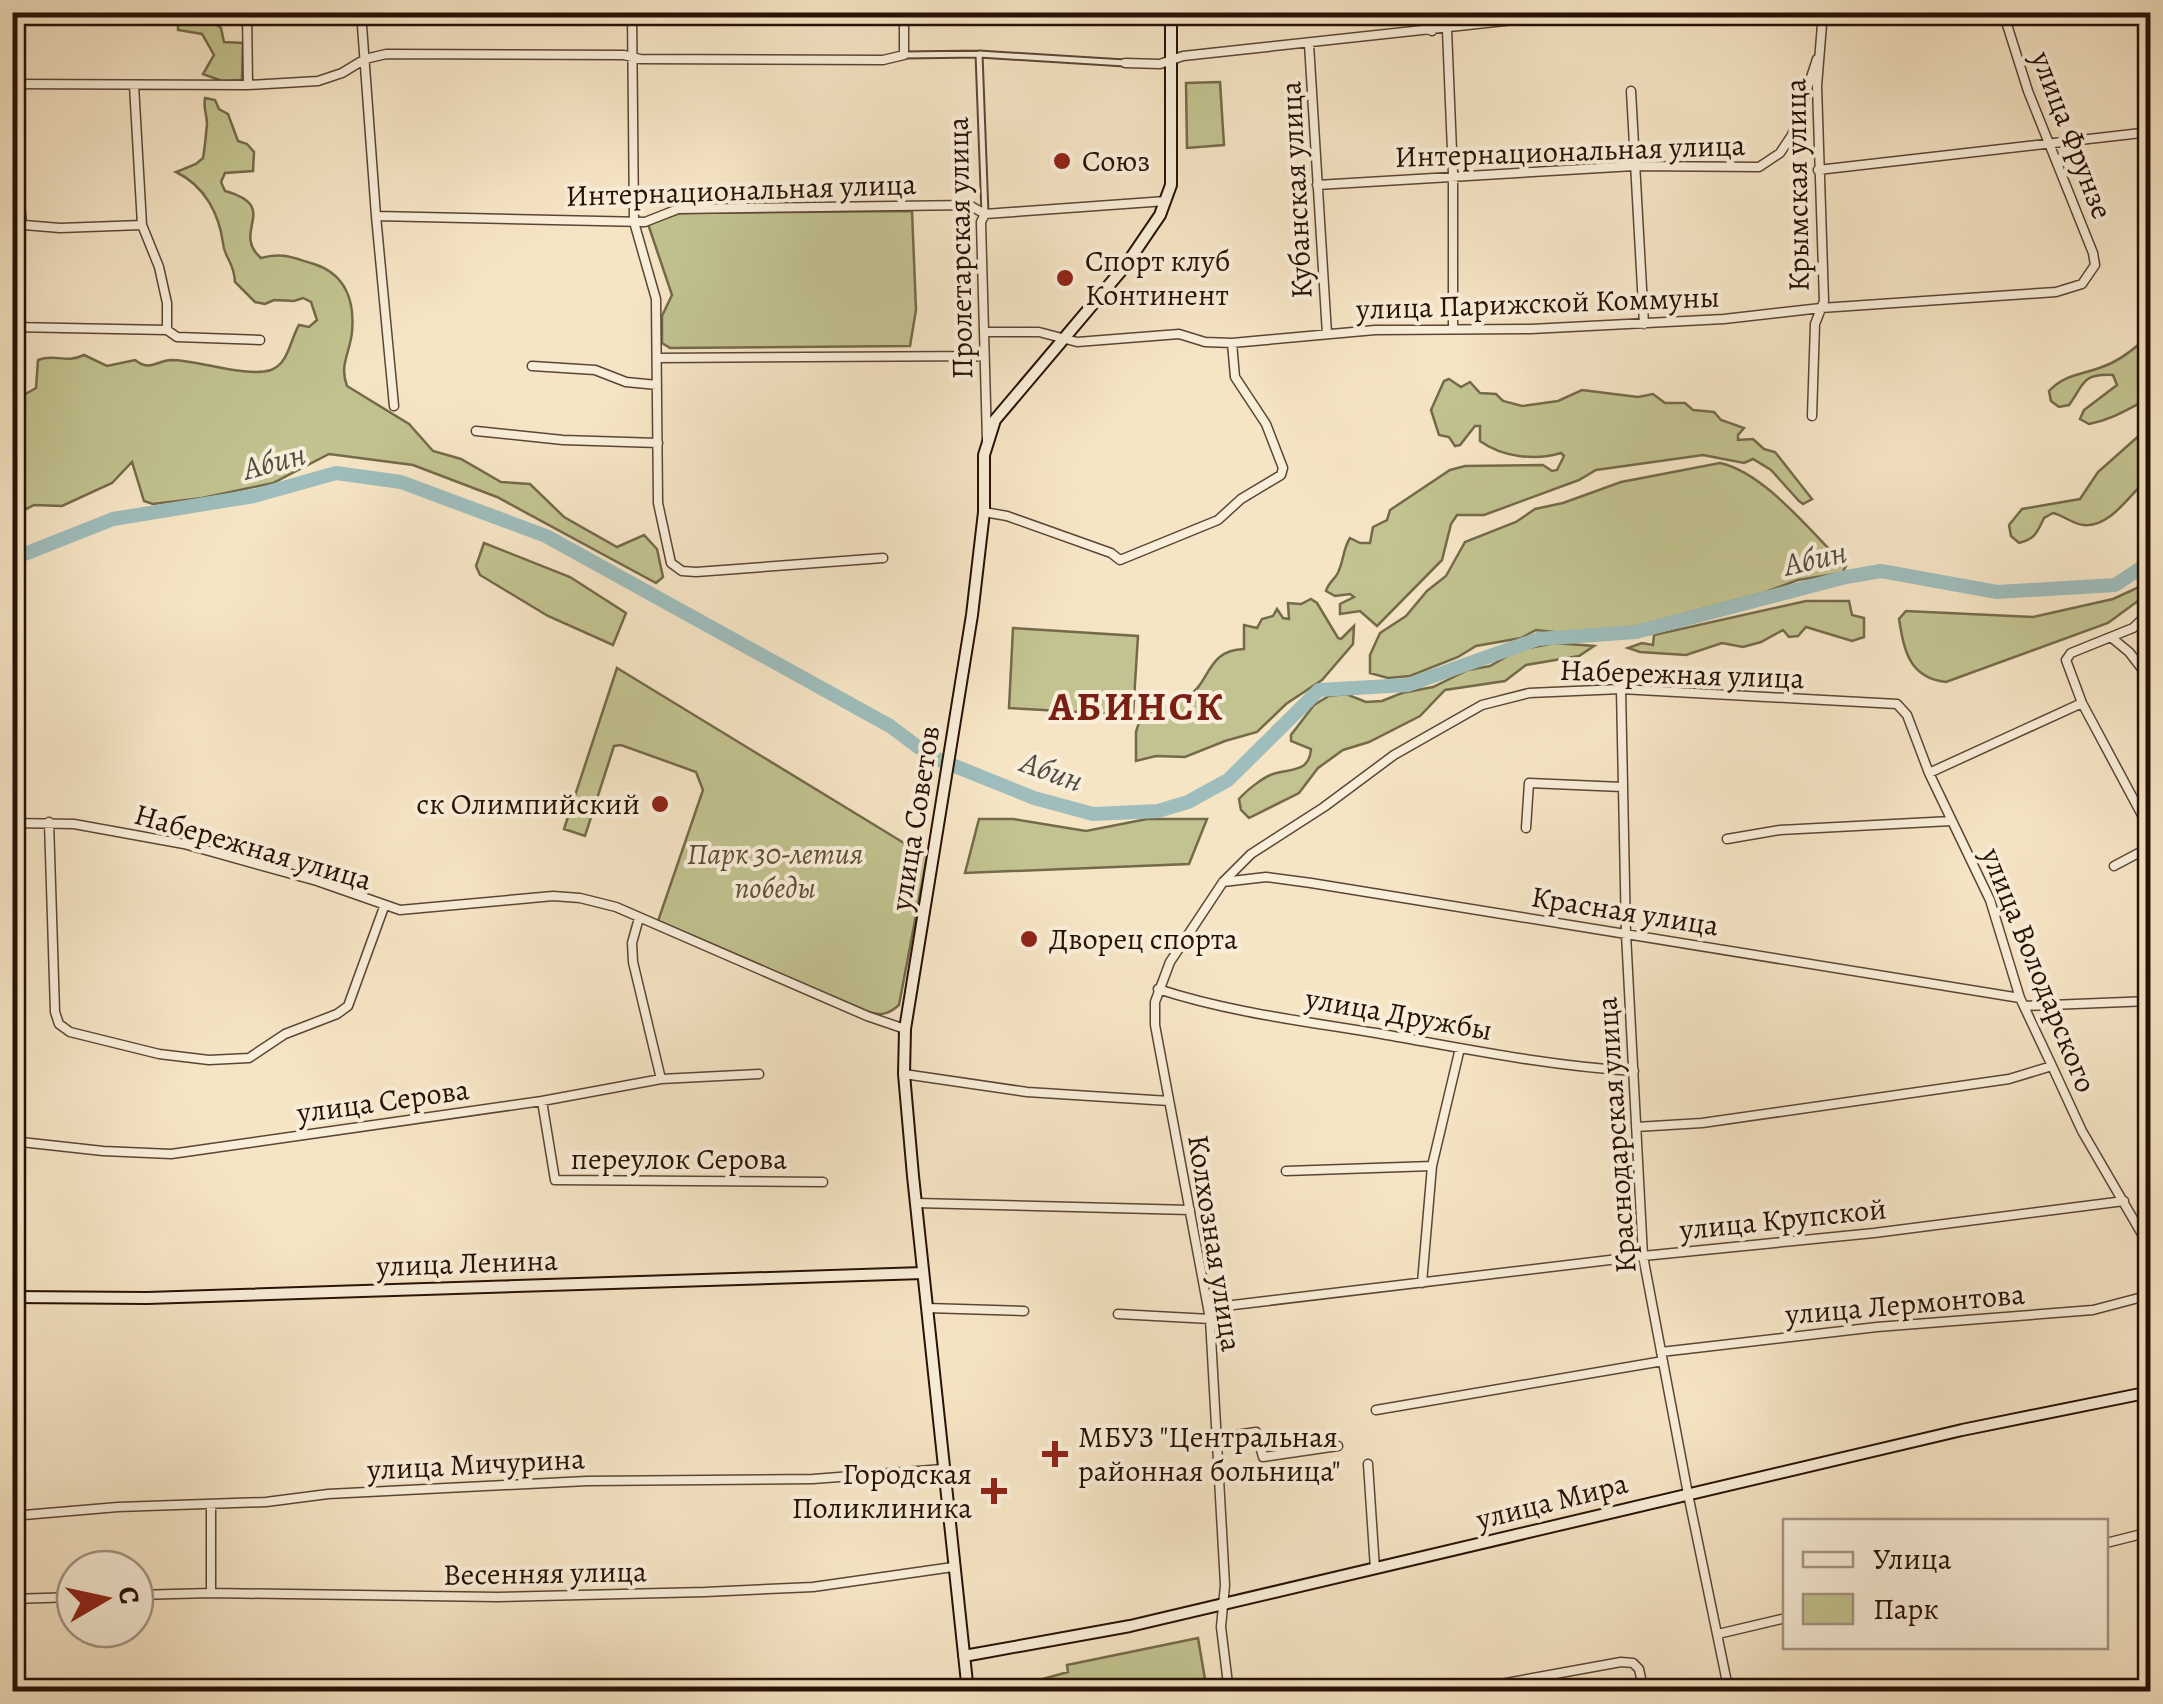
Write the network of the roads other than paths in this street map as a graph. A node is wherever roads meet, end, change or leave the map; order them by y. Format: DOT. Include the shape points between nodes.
graph roads {
  1 [pos="247,12"];
  2 [pos="361,12"];
  3 [pos="632,12"];
  4 [pos="904,12"];
  5 [pos="1171,12"];
  6 [pos="1430,12"];
  7 [pos="1589,12"];
  8 [pos="1823,12"];
  9 [pos="2003,12"];
  10 [pos="1525,16"];
  11 [pos="1447,30"];
  12 [pos="1432,31"];
  13 [pos="1309,44"];
  14 [pos="980,54"];
  15 [pos="904,55"];
  16 [pos="632,57"];
  17 [pos="1171,58"];
  18 [pos="365,59"];
  19 [pos="1817,60"];
  20 [pos="1125,63"];
  21 [pos="12,84"];
  22 [pos="134,85"];
  23 [pos="248,85"];
  24 [pos="1631,91"];
  25 [pos="12,117"];
  26 [pos="2150,132"];
  27 [pos="2050,146"];
  28 [pos="1634,166"];
  29 [pos="1818,170"];
  30 [pos="1453,175"];
  31 [pos="1317,186"];
  32 [pos="1166,201"];
  33 [pos="985,214"];
  34 [pos="376,216"];
  35 [pos="634,222"];
  36 [pos="17,225"];
  37 [pos="142,225"];
  38 [pos="2090,274"];
  39 [pos="1821,308"];
  40 [pos="1644,324"];
  41 [pos="12,327"];
  42 [pos="1453,329"];
  43 [pos="166,330"];
  44 [pos="984,332"];
  45 [pos="1327,334"];
  46 [pos="1063,338"];
  47 [pos="260,340"];
  48 [pos="1232,343"];
  49 [pos="984,356"];
  50 [pos="658,358"];
  51 [pos="532,366"];
  52 [pos="657,385"];
  53 [pos="394,406"];
  54 [pos="1812,416"];
  55 [pos="476,431"];
  56 [pos="986,441"];
  57 [pos="658,442"];
  58 [pos="984,512"];
  59 [pos="883,558"];
  60 [pos="2150,612"];
  61 [pos="2112,638"];
  62 [pos="2150,679"];
  63 [pos="1620,688"];
  64 [pos="1897,704"];
  65 [pos="2082,704"];
  66 [pos="1929,773"];
  67 [pos="1622,788"];
  68 [pos="1951,820"];
  69 [pos="50,822"];
  70 [pos="12,824"];
  71 [pos="1526,828"];
  72 [pos="2150,830"];
  73 [pos="1727,839"];
  74 [pos="2150,842"];
  75 [pos="2114,866"];
  76 [pos="1223,882"];
  77 [pos="384,907"];
  78 [pos="639,918"];
  79 [pos="1626,934"];
  80 [pos="1158,989"];
  81 [pos="2150,1001"];
  82 [pos="2022,1002"];
  83 [pos="906,1029"];
  84 [pos="1460,1048"];
  85 [pos="2052,1066"];
  86 [pos="1634,1071"];
  87 [pos="759,1074"];
  88 [pos="904,1074"];
  89 [pos="661,1079"];
  90 [pos="542,1101"];
  91 [pos="1169,1101"];
  92 [pos="1636,1127"];
  93 [pos="12,1141"];
  94 [pos="1432,1166"];
  95 [pos="1286,1171"];
  96 [pos="823,1182"];
  97 [pos="2124,1201"];
  98 [pos="916,1203"];
  99 [pos="1190,1210"];
  100 [pos="2148,1237"];
  101 [pos="2150,1248"];
  102 [pos="1643,1256"];
  103 [pos="923,1273"];
  104 [pos="1422,1283"];
  105 [pos="2150,1295"];
  106 [pos="12,1297"];
  107 [pos="927,1308"];
  108 [pos="1208,1308"];
  109 [pos="1024,1310"];
  110 [pos="1118,1314"];
  111 [pos="1210,1319"];
  112 [pos="1662,1356"];
  113 [pos="2150,1392"];
  114 [pos="1376,1410"];
  115 [pos="1216,1438"];
  116 [pos="1338,1446"];
  117 [pos="1368,1464"];
  118 [pos="943,1469"];
  119 [pos="1688,1494"];
  120 [pos="210,1505"];
  121 [pos="12,1516"];
  122 [pos="2150,1532"];
  123 [pos="2108,1542"];
  124 [pos="953,1567"];
  125 [pos="1376,1569"];
  126 [pos="211,1593"];
  127 [pos="155,1594"];
  128 [pos="55,1598"];
  129 [pos="12,1599"];
  130 [pos="1223,1604"];
  131 [pos="1783,1619"];
  132 [pos="1718,1634"];
  133 [pos="964,1656"];
  134 [pos="2150,1689"];
  135 [pos="968,1692"];
  136 [pos="1229,1692"];
  137 [pos="1456,1692"];
  138 [pos="1644,1692"];
  139 [pos="1730,1692"];
  140 [pos="2134,1692"];
  1 -- 23 [label="street"];
  2 -- 18 [label="street"];
  3 -- 16 [label="street"];
  4 -- 15 [label="street"];
  5 -- 17 [label="main road"];
  6 -- 12 [label="street"];
  7 -- 10 [label="street"];
  8 -- 19 [label="street, Крымская улица"];
  9 -- 27 [label="street, улица Фрунзе"];
  10 -- 11 [label="street"];
  11 -- 12 [label="street"];
  11 -- 30 [label="street"];
  12 -- 13 [label="street"];
  13 -- 17 [label="street"];
  13 -- 31 [label="street, Кубанская улица"];
  14 -- 15 [label="street"];
  14 -- 20 [label="street"];
  14 -- 33 [label="street, Пролетарская улица"];
  15 -- 16 [label="street"];
  16 -- 18 [label="street" via="487,52"];
  16 -- 35 [label="street"];
  17 -- 20 [label="street"];
  17 -- 32 [label="main road" via="1172,185"];
  18 -- 23 [label="street" via="318,81"];
  18 -- 34 [label="street"];
  19 -- 28 [label="street, Интернациональная улица" via="1792,135 1759,167"];
  19 -- 29 [label="street, Крымская улица"];
  21 -- 22 [label="street"];
  22 -- 23 [label="street"];
  22 -- 37 [label="street"];
  24 -- 28 [label="street"];
  25 -- 36 [label="street"];
  26 -- 27 [label="street"];
  27 -- 29 [label="street"];
  27 -- 38 [label="street, улица Фрунзе" via="2093,253"];
  28 -- 30 [label="street, Интернациональная улица"];
  28 -- 40 [label="street"];
  29 -- 39 [label="street, Крымская улица"];
  30 -- 31 [label="street, Интернациональная улица"];
  30 -- 42 [label="street"];
  31 -- 45 [label="street, Кубанская улица"];
  32 -- 33 [label="street, Интернациональная улица"];
  32 -- 46 [label="main road" via="1126,265"];
  33 -- 35 [label="street, Интернациональная улица" via="969,205 678,209"];
  33 -- 44 [label="street, Пролетарская улица"];
  34 -- 35 [label="street, Интернациональная улица"];
  34 -- 53 [label="street"];
  35 -- 50 [label="street" via="654,289"];
  36 -- 37 [label="street"];
  37 -- 43 [label="street" via="159,268"];
  38 -- 39 [label="street, улица Парижской Коммуны" via="2082,284 2056,292"];
  39 -- 40 [label="street, улица Парижской Коммуны"];
  39 -- 54 [label="street, Крымская улица"];
  40 -- 42 [label="street, улица Парижской Коммуны"];
  41 -- 43 [label="street"];
  42 -- 45 [label="street, улица Парижской Коммуны"];
  43 -- 47 [label="street" via="177,337"];
  44 -- 46 [label="street, улица Парижской Коммуны"];
  44 -- 49 [label="street, Пролетарская улица"];
  45 -- 48 [label="street, улица Парижской Коммуны"];
  46 -- 48 [label="street, улица Парижской Коммуны" via="1179,334"];
  46 -- 56 [label="main road" via="995,420"];
  48 -- 58 [label="street" via="1235,377 1266,424 1283,468 1218,520 1120,560"];
  49 -- 50 [label="street"];
  49 -- 56 [label="street, Пролетарская улица"];
  50 -- 52 [label="street"];
  51 -- 52 [label="street" via="596,370"];
  52 -- 57 [label="street"];
  55 -- 57 [label="street"];
  56 -- 58 [label="main road, улица Советов"];
  57 -- 59 [label="street" via="658,503 671,562 682,571"];
  58 -- 83 [label="main road, улица Советов"];
  60 -- 61 [label="street"];
  61 -- 62 [label="street"];
  61 -- 65 [label="street" via="2066,660"];
  63 -- 64 [label="street, Набережная улица"];
  63 -- 67 [label="street, Краснодарская улица"];
  63 -- 76 [label="street, Набережная улица" via="1529,693 1482,704 1394,755 1251,854"];
  64 -- 66 [label="street, улица Володарского" via="1908,715"];
  65 -- 66 [label="street"];
  65 -- 72 [label="street"];
  66 -- 68 [label="street, улица Володарского"];
  67 -- 71 [label="street" via="1528,783"];
  67 -- 79 [label="street, Краснодарская улица"];
  68 -- 73 [label="street"];
  68 -- 82 [label="street, улица Володарского" via="1990,900"];
  69 -- 70 [label="street, Набережная улица"];
  69 -- 77 [label="street, Набережная улица" via="184,844"];
  69 -- 77 [label="street, Набережная улица" via="56,1012 70,1032 209,1060 249,1058 337,1014 353,998"];
  74 -- 75 [label="street"];
  76 -- 79 [label="street, Красная улица" via="1266,877"];
  76 -- 80 [label="street, Колхозная улица"];
  77 -- 78 [label="street, Набережная улица" via="416,911 574,897"];
  78 -- 83 [label="street, Набережная улица"];
  78 -- 89 [label="street" via="633,962"];
  79 -- 82 [label="street, Красная улица"];
  79 -- 86 [label="street, Краснодарская улица"];
  80 -- 84 [label="street, улица Дружбы"];
  80 -- 91 [label="street, Колхозная улица" via="1154,1024"];
  81 -- 82 [label="street, Красная улица"];
  82 -- 85 [label="street, улица Володарского"];
  83 -- 88 [label="main road, улица Советов"];
  84 -- 86 [label="street, улица Дружбы"];
  84 -- 94 [label="street"];
  85 -- 92 [label="street" via="2010,1079"];
  85 -- 97 [label="street, улица Володарского"];
  86 -- 92 [label="street, Краснодарская улица"];
  87 -- 89 [label="street, улица Серова"];
  88 -- 91 [label="street" via="1026,1092"];
  88 -- 98 [label="main road, улица Советов"];
  89 -- 90 [label="street, улица Серова"];
  90 -- 93 [label="street, улица Серова" via="171,1154"];
  90 -- 96 [label="street, переулок Серова" via="555,1180"];
  91 -- 99 [label="street, Колхозная улица"];
  92 -- 102 [label="street, Краснодарская улица"];
  94 -- 95 [label="street"];
  94 -- 104 [label="street"];
  97 -- 100 [label="street, улица Володарского"];
  97 -- 102 [label="street, улица Крупской"];
  98 -- 99 [label="street"];
  98 -- 103 [label="main road, улица Советов"];
  99 -- 108 [label="street, Колхозная улица"];
  100 -- 101 [label="street, улица Володарского"];
  102 -- 104 [label="street, улица Крупской"];
  102 -- 112 [label="street, Краснодарская улица"];
  103 -- 106 [label="main road, улица Ленина"];
  103 -- 107 [label="main road, улица Советов"];
  104 -- 108 [label="street, улица Крупской"];
  105 -- 112 [label="street, улица Лермонтова" via="2093,1310 1877,1327"];
  107 -- 109 [label="street"];
  107 -- 118 [label="main road, улица Советов"];
  108 -- 111 [label="street, Колхозная улица"];
  110 -- 111 [label="street"];
  111 -- 115 [label="street, Колхозная улица"];
  112 -- 114 [label="street, улица Лермонтова"];
  112 -- 119 [label="street, Краснодарская улица"];
  113 -- 119 [label="main road, улица Мира"];
  115 -- 116 [label="street" via="1256,1432 1263,1457"];
  115 -- 130 [label="street, Колхозная улица"];
  117 -- 125 [label="street"];
  118 -- 120 [label="street, улица Мичурина" via="813,1479 587,1481"];
  118 -- 124 [label="main road, улица Советов"];
  119 -- 125 [label="main road, улица Мира"];
  119 -- 132 [label="street, Краснодарская улица"];
  120 -- 121 [label="street, улица Мичурина"];
  120 -- 126 [label="street"];
  122 -- 123 [label="street"];
  124 -- 126 [label="street, Весенняя улица" via="813,1587 705,1592"];
  124 -- 133 [label="main road, улица Советов"];
  125 -- 130 [label="main road, улица Мира"];
  126 -- 127 [label="street, Весенняя улица"];
  128 -- 129 [label="street"];
  130 -- 133 [label="main road, улица Мира"];
  130 -- 136 [label="street, Колхозная улица"];
  131 -- 132 [label="street"];
  132 -- 139 [label="street, Краснодарская улица"];
  133 -- 135 [label="main road, улица Советов"];
  134 -- 140 [label="street"];
  137 -- 138 [label="street" via="1621,1662 1639,1669"];
}
